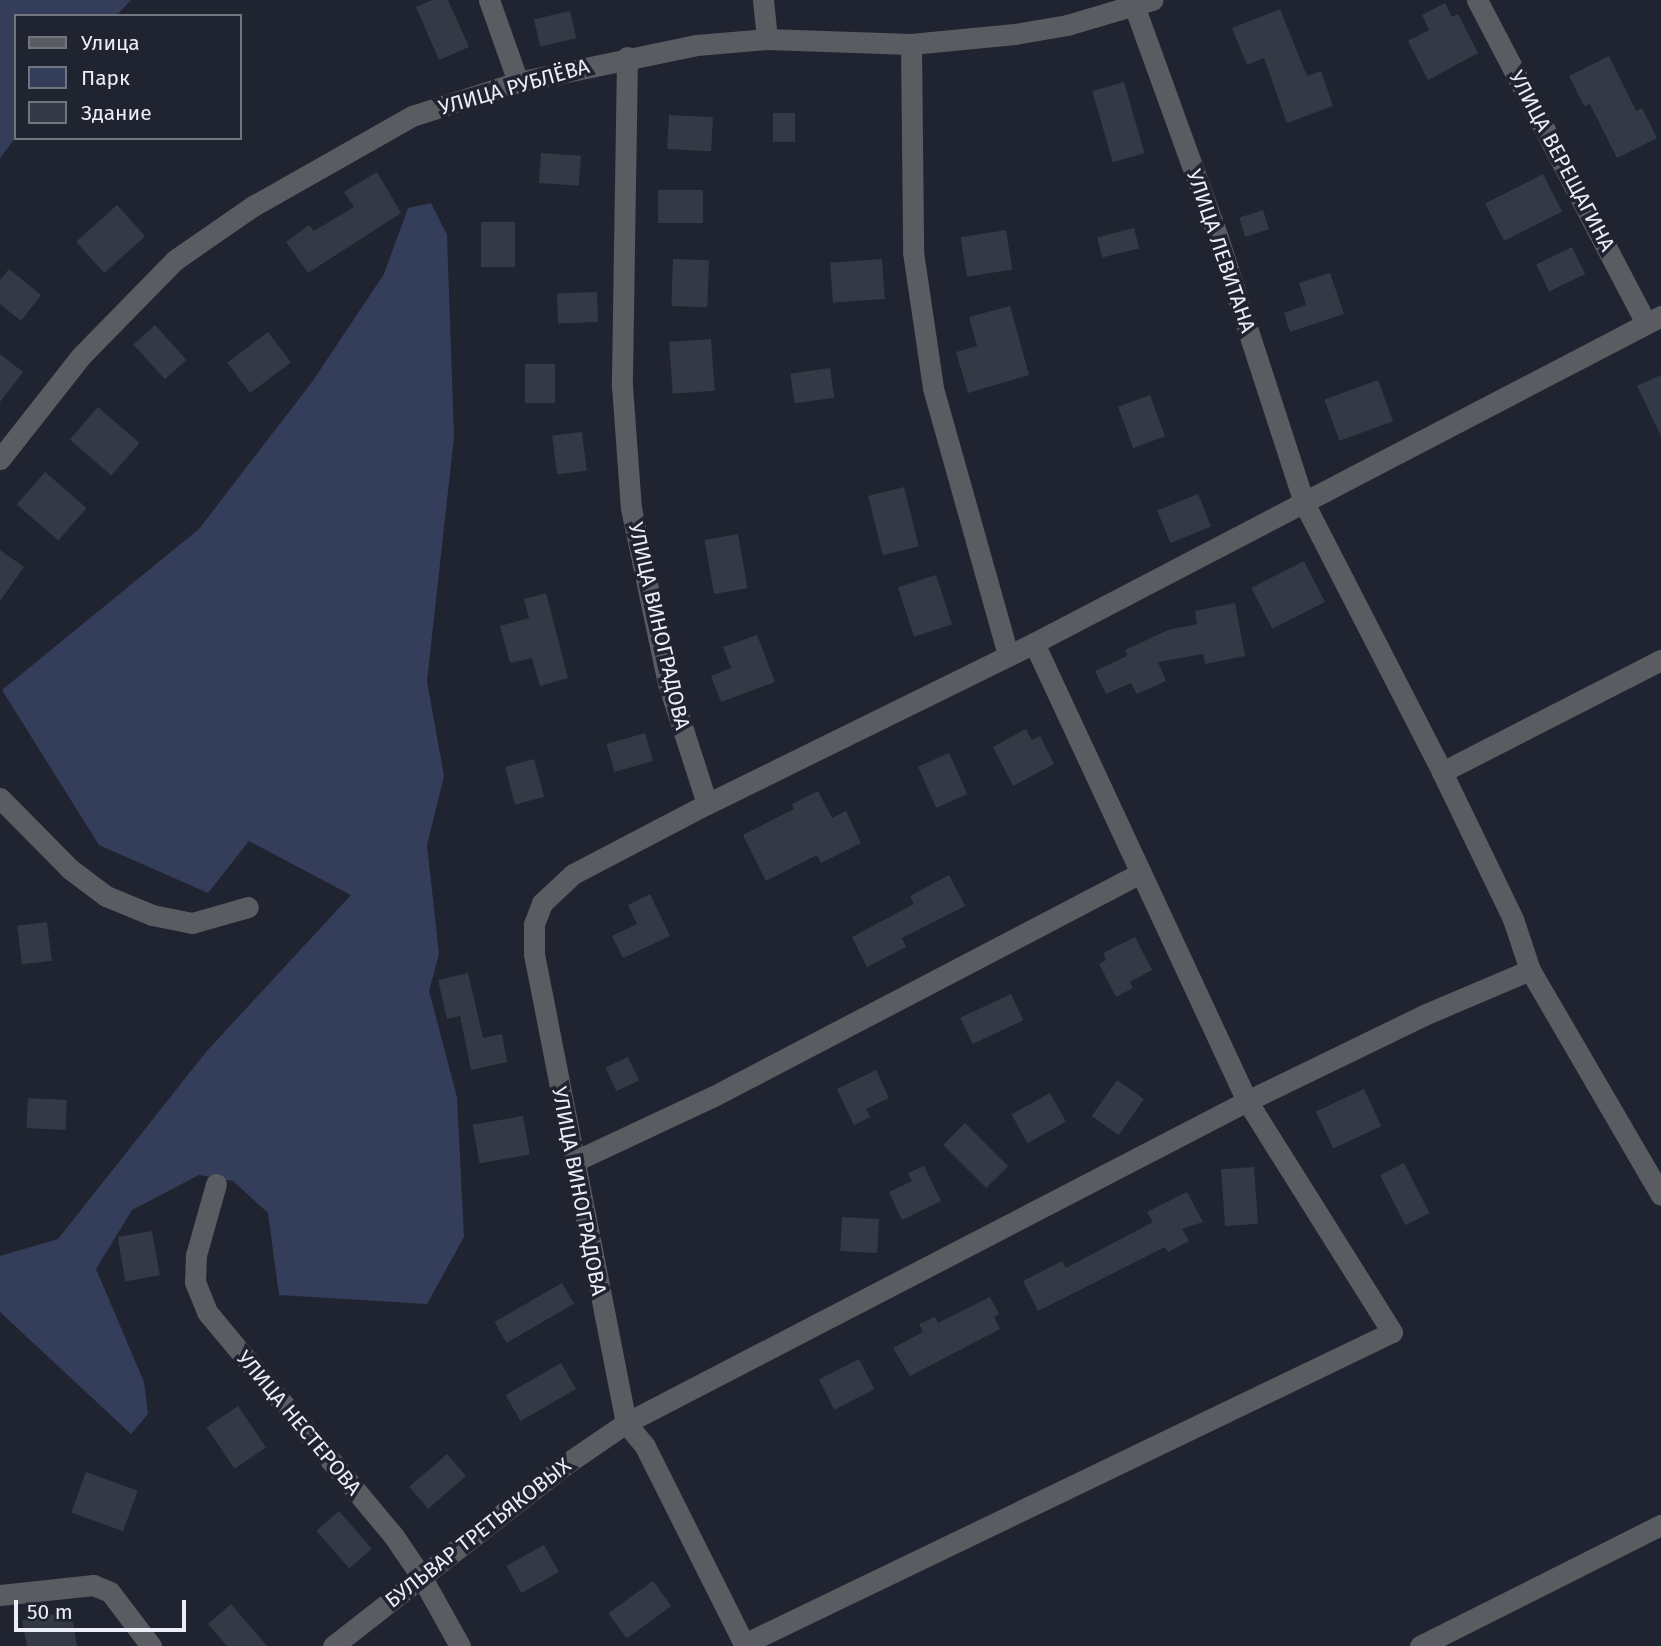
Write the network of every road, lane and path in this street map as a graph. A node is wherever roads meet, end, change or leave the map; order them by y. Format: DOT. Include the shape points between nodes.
graph roads {
  1 [pos="489,0"];
  2 [pos="763,0"];
  3 [pos="1477,0"];
  4 [pos="1140,2"];
  5 [pos="767,39"];
  6 [pos="911,44"];
  7 [pos="627,57"];
  8 [pos="519,82"];
  9 [pos="1654,319"];
  10 [pos="0,459"];
  11 [pos="1304,503"];
  12 [pos="1034,643"];
  13 [pos="1008,654"];
  14 [pos="1661,660"];
  15 [pos="1442,772"];
  16 [pos="0,798"];
  17 [pos="707,804"];
  18 [pos="1141,873"];
  19 [pos="248,907"];
  20 [pos="1530,970"];
  21 [pos="1247,1101"];
  22 [pos="572,1162"];
  23 [pos="216,1184"];
  24 [pos="1661,1195"];
  25 [pos="626,1423"];
  26 [pos="1661,1525"];
  27 [pos="421,1576"];
  28 [pos="0,1595"];
  29 [pos="744,1645"];
  30 [pos="151,1646"];
  31 [pos="333,1646"];
  32 [pos="460,1646"];
  33 [pos="1420,1646"];
  1 -- 8 [label="street"];
  2 -- 5 [label="street"];
  3 -- 9 [label="street, УЛИЦА ВЕРЕЩАГИНА"];
  4 -- 6 [label="street, УЛИЦА РУБЛЁВА" via="1067,25"];
  4 -- 11 [label="street, УЛИЦА ЛЕВИТАНА"];
  5 -- 6 [label="street, УЛИЦА РУБЛЁВА"];
  5 -- 7 [label="street, УЛИЦА РУБЛЁВА"];
  6 -- 13 [label="street" via="913,251 933,388"];
  7 -- 8 [label="street, УЛИЦА РУБЛЁВА"];
  7 -- 17 [label="street, УЛИЦА ВИНОГРАДОВА" via="622,386 631,508 668,683"];
  8 -- 10 [label="street, УЛИЦА РУБЛЁВА" via="412,116 253,206 175,260 81,356"];
  9 -- 11 [label="street"];
  11 -- 12 [label="street"];
  11 -- 15 [label="street, УЛИЦА ЛЕВИТАНА"];
  12 -- 13 [label="street"];
  12 -- 18 [label="street"];
  13 -- 17 [label="street"];
  14 -- 15 [label="street"];
  15 -- 20 [label="street, УЛИЦА ЛЕВИТАНА" via="1513,919"];
  16 -- 19 [label="street" via="70,869 106,897 152,915 192,923"];
  17 -- 22 [label="street, УЛИЦА ВИНОГРАДОВА" via="573,874 542,903 534,924 534,954"];
  18 -- 21 [label="street"];
  18 -- 22 [label="street" via="725,1090"];
  20 -- 21 [label="street, БУЛЬВАР ТРЕТЬЯКОВЫХ"];
  20 -- 24 [label="street, УЛИЦА ЛЕВИТАНА"];
  21 -- 25 [label="street, БУЛЬВАР ТРЕТЬЯКОВЫХ"];
  21 -- 29 [label="street" via="1392,1332"];
  22 -- 25 [label="street, УЛИЦА ВИНОГРАДОВА"];
  23 -- 27 [label="street, УЛИЦА НЕСТЕРОВА" via="196,1255 195,1282 206,1312 393,1535"];
  25 -- 27 [label="street, БУЛЬВАР ТРЕТЬЯКОВЫХ"];
  25 -- 29 [label="street" via="645,1446"];
  26 -- 33 [label="street"];
  27 -- 31 [label="street, БУЛЬВАР ТРЕТЬЯКОВЫХ"];
  27 -- 32 [label="street, УЛИЦА НЕСТЕРОВА"];
  28 -- 30 [label="street" via="93,1585 110,1592"];
}
